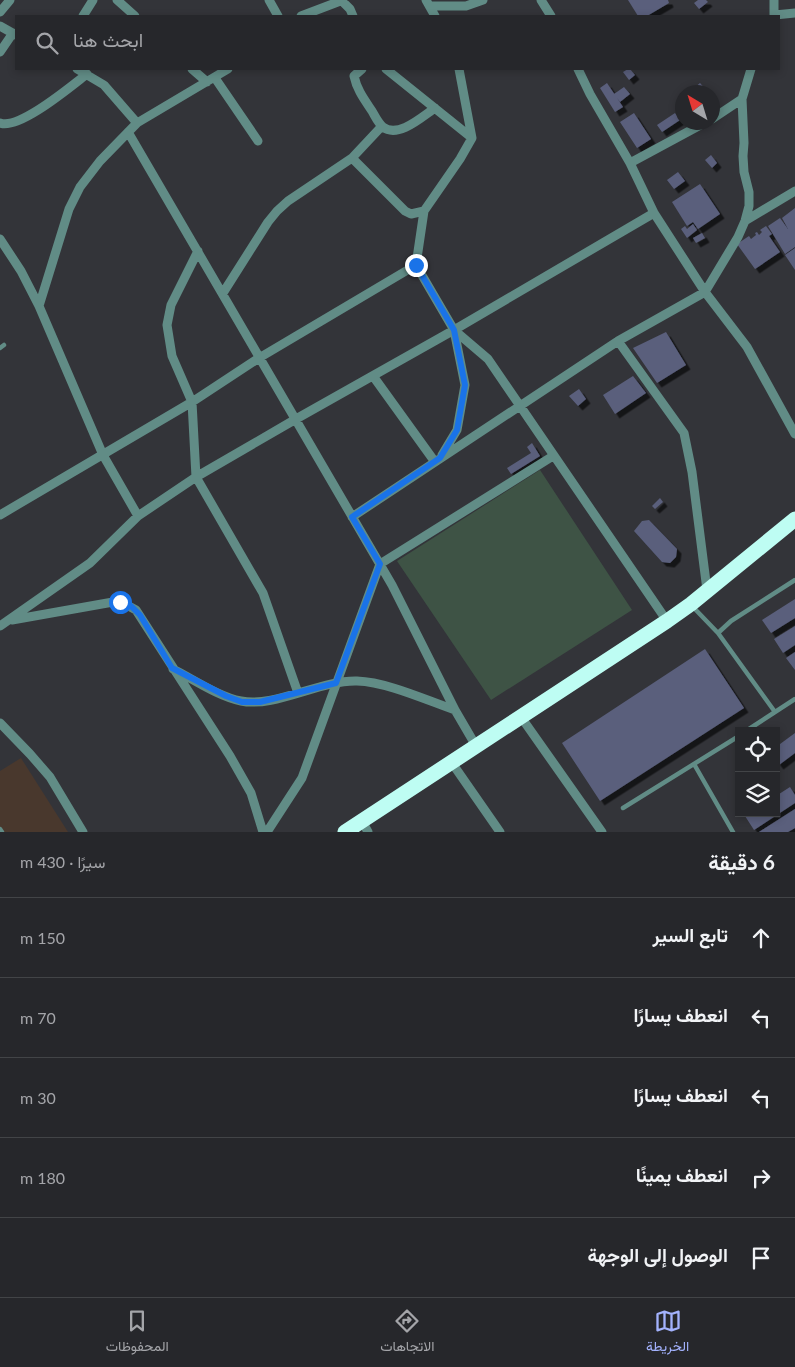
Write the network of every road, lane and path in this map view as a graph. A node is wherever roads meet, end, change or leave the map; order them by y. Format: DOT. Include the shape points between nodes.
graph roads {
  1 [pos="10,0"];
  2 [pos="93,0"];
  3 [pos="117,0"];
  4 [pos="269,0"];
  5 [pos="342,0"];
  6 [pos="483,0"];
  7 [pos="541,0"];
  8 [pos="774,0"];
  9 [pos="467,3"];
  10 [pos="431,8"];
  11 [pos="0,12"];
  12 [pos="795,13"];
  13 [pos="84,15"];
  14 [pos="134,15"];
  15 [pos="277,15"];
  16 [pos="304,15"];
  17 [pos="353,15"];
  18 [pos="550,15"];
  19 [pos="775,15"];
  20 [pos="780,15"];
  21 [pos="0,26"];
  22 [pos="15,34"];
  23 [pos="0,52"];
  24 [pos="79,70"];
  25 [pos="194,70"];
  26 [pos="226,70"];
  27 [pos="361,70"];
  28 [pos="387,70"];
  29 [pos="459,70"];
  30 [pos="578,70"];
  31 [pos="751,70"];
  32 [pos="88,74"];
  33 [pos="211,80"];
  34 [pos="742,99"];
  35 [pos="436,108"];
  36 [pos="720,114"];
  37 [pos="0,123"];
  38 [pos="137,123"];
  39 [pos="382,126"];
  40 [pos="692,130"];
  41 [pos="128,132"];
  42 [pos="472,138"];
  43 [pos="258,141"];
  44 [pos="352,158"];
  45 [pos="630,164"];
  46 [pos="795,191"];
  47 [pos="424,211"];
  48 [pos="654,214"];
  49 [pos="745,221"];
  50 [pos="0,239"];
  51 [pos="198,251"];
  52 [pos="416,265"];
  53 [pos="705,292"];
  54 [pos="223,293"];
  55 [pos="39,306"];
  56 [pos="454,330"];
  57 [pos="618,341"];
  58 [pos="259,358"];
  59 [pos="373,376"];
  60 [pos="192,402"];
  61 [pos="518,405"];
  62 [pos="296,418"];
  63 [pos="795,434"];
  64 [pos="104,455"];
  65 [pos="553,456"];
  66 [pos="438,460"];
  67 [pos="196,477"];
  68 [pos="0,515"];
  69 [pos="138,516"];
  70 [pos="352,517"];
  71 [pos="795,519"];
  72 [pos="380,564"];
  73 [pos="795,580"];
  74 [pos="707,590"];
  75 [pos="691,604"];
  76 [pos="4,621"];
  77 [pos="667,621"];
  78 [pos="0,626"];
  79 [pos="718,633"];
  80 [pos="172,668"];
  81 [pos="336,683"];
  82 [pos="298,693"];
  83 [pos="795,699"];
  84 [pos="455,710"];
  85 [pos="775,712"];
  86 [pos="521,717"];
  87 [pos="0,723"];
  88 [pos="752,727"];
  89 [pos="735,738"];
  90 [pos="476,746"];
  91 [pos="452,763"];
  92 [pos="694,764"];
  93 [pos="623,808"];
  94 [pos="365,826"];
  95 [pos="497,830"];
  96 [pos="83,832"];
  97 [pos="263,832"];
  98 [pos="267,832"];
  99 [pos="345,832"];
  100 [pos="602,832"];
  101 [pos="733,832"];
  1 -- 11 [label="street"];
  2 -- 13 [label="street"];
  3 -- 14 [label="street"];
  4 -- 15 [label="street"];
  5 -- 16 [label="street"];
  5 -- 17 [label="street"];
  6 -- 9 [label="street"];
  7 -- 18 [label="street"];
  8 -- 19 [label="street"];
  9 -- 10 [label="street"];
  12 -- 20 [label="street"];
  21 -- 22 [label="street"];
  22 -- 23 [label="street"];
  24 -- 32 [label="street"];
  25 -- 33 [label="street"];
  26 -- 33 [label="street"];
  27 -- 39 [label="street" via="354,76 356,88"];
  28 -- 35 [label="street"];
  29 -- 42 [label="street"];
  30 -- 45 [label="street"];
  31 -- 34 [label="street"];
  32 -- 37 [label="street" via="25,118 12,124"];
  32 -- 38 [label="street" via="104,85"];
  33 -- 38 [label="street"];
  33 -- 43 [label="street"];
  34 -- 36 [label="street"];
  34 -- 49 [label="street" via="744,172 749,192"];
  35 -- 39 [label="street" via="397,131"];
  35 -- 42 [label="street"];
  38 -- 41 [label="street"];
  39 -- 44 [label="street"];
  40 -- 45 [label="street"];
  41 -- 51 [label="street"];
  41 -- 55 [label="street" via="100,161 68,209"];
  42 -- 47 [label="street"];
  44 -- 47 [label="street" via="405,211 411,214"];
  44 -- 54 [label="street" via="277,211"];
  45 -- 48 [label="street"];
  46 -- 49 [label="street"];
  47 -- 52 [label="street"];
  48 -- 53 [label="street"];
  48 -- 56 [label="street"];
  49 -- 53 [label="street"];
  50 -- 55 [label="street"];
  51 -- 54 [label="street"];
  51 -- 60 [label="street" via="171,305 167,325 172,356"];
  52 -- 56 [label="street"];
  52 -- 58 [label="street"];
  53 -- 57 [label="street"];
  53 -- 63 [label="street" via="746,347"];
  54 -- 58 [label="street"];
  55 -- 64 [label="street"];
  56 -- 59 [label="street"];
  56 -- 61 [label="street" via="488,359"];
  56 -- 66 [label="street" via="465,385 457,430"];
  57 -- 61 [label="street"];
  57 -- 74 [label="street" via="684,433"];
  58 -- 60 [label="street"];
  58 -- 62 [label="street"];
  59 -- 62 [label="street"];
  59 -- 66 [label="street"];
  60 -- 64 [label="street"];
  60 -- 67 [label="street"];
  61 -- 65 [label="street"];
  61 -- 66 [label="street"];
  62 -- 67 [label="street"];
  62 -- 70 [label="street"];
  64 -- 68 [label="street"];
  64 -- 69 [label="street"];
  65 -- 72 [label="street"];
  65 -- 77 [label="street"];
  66 -- 70 [label="street"];
  67 -- 69 [label="street"];
  67 -- 82 [label="street" via="262,594"];
  69 -- 76 [label="street" via="90,563"];
  70 -- 72 [label="street"];
  71 -- 74 [label="highway"];
  72 -- 81 [label="street"];
  72 -- 84 [label="street"];
  73 -- 79 [label="lane" via="731,621"];
  74 -- 75 [label="highway"];
  75 -- 77 [label="highway"];
  75 -- 79 [label="lane"];
  76 -- 78 [label="street"];
  76 -- 80 [label="street" via="113,602 125,604 140,615"];
  77 -- 86 [label="highway"];
  79 -- 85 [label="lane"];
  80 -- 82 [label="street" via="242,702 260,702"];
  80 -- 97 [label="street" via="251,793"];
  81 -- 82 [label="street"];
  81 -- 84 [label="street" via="376,684"];
  81 -- 98 [label="street" via="302,778"];
  83 -- 85 [label="lane"];
  84 -- 90 [label="street"];
  85 -- 88 [label="lane"];
  86 -- 90 [label="highway"];
  86 -- 100 [label="street"];
  87 -- 96 [label="street" via="50,777"];
  89 -- 92 [label="lane"];
  90 -- 91 [label="highway"];
  91 -- 94 [label="highway"];
  91 -- 95 [label="street"];
  92 -- 93 [label="lane"];
  92 -- 101 [label="lane"];
  94 -- 99 [label="highway"];
}
